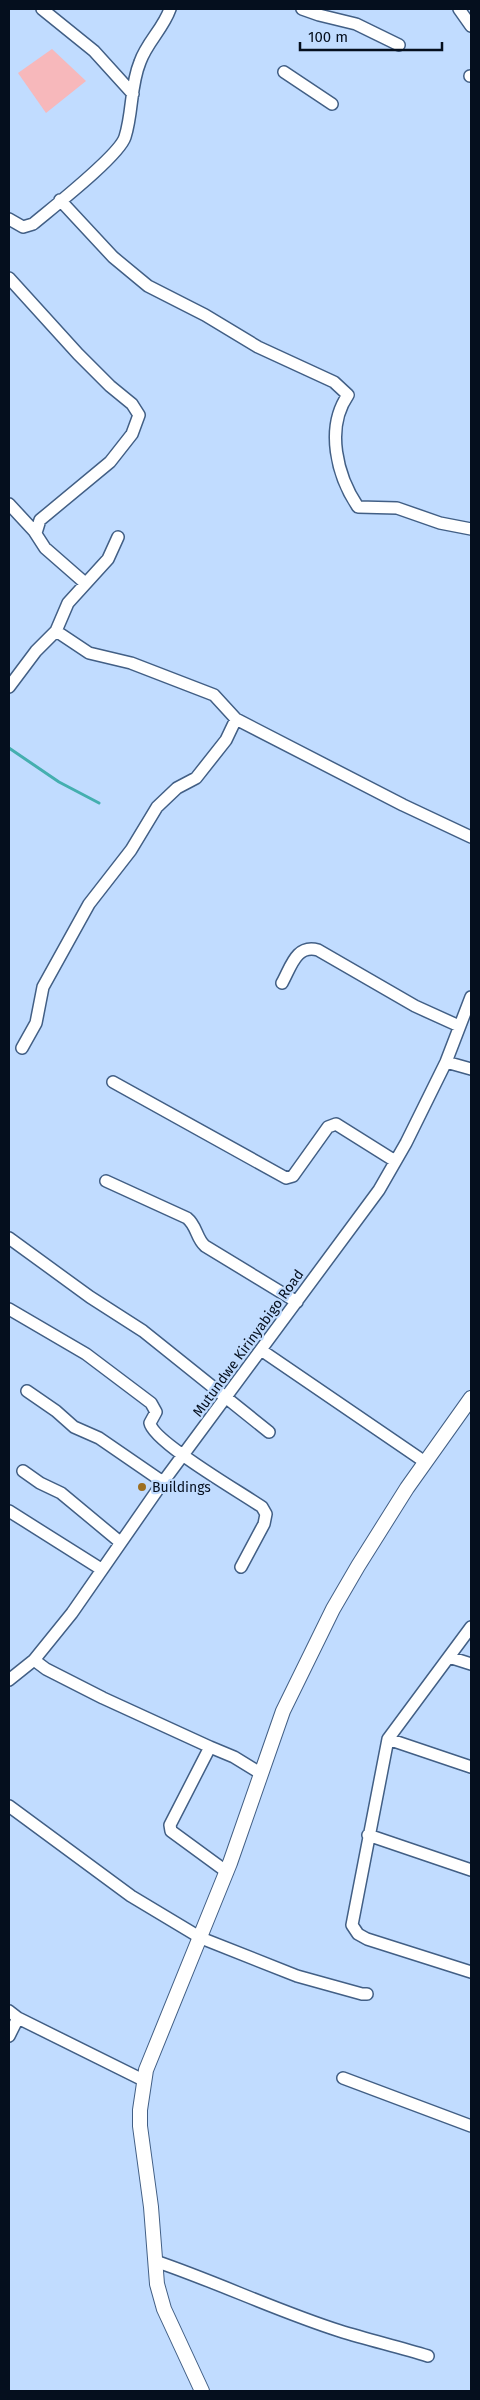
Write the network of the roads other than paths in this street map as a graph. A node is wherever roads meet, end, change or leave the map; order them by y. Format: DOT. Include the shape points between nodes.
graph roads {
  1 [pos="42,9"];
  2 [pos="170,9"];
  3 [pos="302,9"];
  4 [pos="459,9"];
  5 [pos="471,26"];
  6 [pos="399,45"];
  7 [pos="284,72"];
  8 [pos="133,94"];
  9 [pos="332,104"];
  10 [pos="60,200"];
  11 [pos="9,219"];
  12 [pos="9,278"];
  13 [pos="9,504"];
  14 [pos="471,529"];
  15 [pos="36,533"];
  16 [pos="118,538"];
  17 [pos="85,583"];
  18 [pos="56,631"];
  19 [pos="9,687"];
  20 [pos="236,719"];
  21 [pos="471,837"];
  22 [pos="282,983"];
  23 [pos="471,997"];
  24 [pos="459,1026"];
  25 [pos="22,1048"];
  26 [pos="446,1062"];
  27 [pos="471,1069"];
  28 [pos="113,1082"];
  29 [pos="395,1161"];
  30 [pos="106,1181"];
  31 [pos="9,1238"];
  32 [pos="297,1302"];
  33 [pos="9,1309"];
  34 [pos="261,1350"];
  35 [pos="27,1391"];
  36 [pos="225,1398"];
  37 [pos="471,1398"];
  38 [pos="268,1432"];
  39 [pos="184,1455"];
  40 [pos="425,1462"];
  41 [pos="24,1470"];
  42 [pos="162,1482"];
  43 [pos="9,1512"];
  44 [pos="120,1542"];
  45 [pos="241,1567"];
  46 [pos="101,1568"];
  47 [pos="471,1627"];
  48 [pos="449,1657"];
  49 [pos="34,1660"];
  50 [pos="471,1664"];
  51 [pos="11,1674"];
  52 [pos="388,1739"];
  53 [pos="210,1747"];
  54 [pos="471,1767"];
  55 [pos="260,1773"];
  56 [pos="9,1806"];
  57 [pos="368,1835"];
  58 [pos="471,1870"];
  59 [pos="227,1872"];
  60 [pos="201,1938"];
  61 [pos="471,1972"];
  62 [pos="368,1994"];
  63 [pos="9,2011"];
  64 [pos="18,2018"];
  65 [pos="9,2036"];
  66 [pos="343,2078"];
  67 [pos="143,2080"];
  68 [pos="471,2126"];
  69 [pos="155,2261"];
  70 [pos="428,2356"];
  71 [pos="202,2391"];
  1 -- 8 [label="street" via="94,51"];
  2 -- 8 [label="street" via="142,55 133,82"];
  3 -- 6 [label="street" via="356,24"];
  4 -- 5 [label="street"];
  7 -- 9 [label="street"];
  8 -- 10 [label="street" via="122,143"];
  10 -- 11 [label="street" via="29,226 23,227"];
  10 -- 14 [label="street" via="112,257 148,286 258,347 334,382 348,395 340,406 334,438 348,492 358,507 397,508 440,523"];
  12 -- 15 [label="street" via="78,354 139,414 132,434 110,462 40,520"];
  13 -- 15 [label="street"];
  15 -- 17 [label="street" via="44,548"];
  16 -- 17 [label="street" via="108,559"];
  17 -- 18 [label="street" via="68,603"];
  18 -- 19 [label="street"];
  18 -- 20 [label="street" via="88,653 130,663 187,682 214,695"];
  20 -- 21 [label="street"];
  20 -- 25 [label="street" via="226,740 196,778 178,788 157,807 131,850 88,904 43,987 36,1022"];
  22 -- 24 [label="street" via="298,953 310,948 415,1006"];
  23 -- 24 [label="street, Mutundwe Kirinyabigo Road"];
  24 -- 26 [label="street, Mutundwe Kirinyabigo Road"];
  26 -- 27 [label="street"];
  26 -- 29 [label="street, Mutundwe Kirinyabigo Road"];
  28 -- 29 [label="street" via="286,1178 293,1176 328,1127 336,1124"];
  29 -- 32 [label="street, Mutundwe Kirinyabigo Road" via="379,1190"];
  30 -- 32 [label="street" via="187,1218 205,1246"];
  31 -- 36 [label="street" via="143,1331"];
  32 -- 34 [label="street, Mutundwe Kirinyabigo Road"];
  33 -- 39 [label="street" via="86,1354 151,1403 156,1412 150,1427"];
  34 -- 36 [label="street, Mutundwe Kirinyabigo Road"];
  34 -- 40 [label="street"];
  35 -- 42 [label="street" via="74,1427 99,1438"];
  36 -- 38 [label="street"];
  36 -- 39 [label="street, Mutundwe Kirinyabigo Road"];
  37 -- 40 [label="street"];
  39 -- 42 [label="street, Mutundwe Kirinyabigo Road"];
  39 -- 45 [label="street" via="262,1507 266,1514"];
  40 -- 55 [label="street" via="333,1609 282,1711"];
  41 -- 44 [label="street" via="40,1483 61,1493"];
  42 -- 44 [label="street, Mutundwe Kirinyabigo Road"];
  43 -- 46 [label="street"];
  44 -- 46 [label="street, Mutundwe Kirinyabigo Road"];
  46 -- 49 [label="street, Mutundwe Kirinyabigo Road" via="72,1613"];
  47 -- 48 [label="street"];
  48 -- 50 [label="street"];
  48 -- 52 [label="street"];
  49 -- 51 [label="street, Mutundwe Kirinyabigo Road"];
  49 -- 53 [label="street" via="103,1698"];
  52 -- 54 [label="street"];
  52 -- 57 [label="street"];
  53 -- 55 [label="street"];
  53 -- 59 [label="street" via="170,1828"];
  55 -- 59 [label="street"];
  56 -- 60 [label="street" via="131,1896"];
  57 -- 58 [label="street"];
  57 -- 61 [label="street" via="352,1925 354,1930 367,1939"];
  59 -- 60 [label="street"];
  60 -- 62 [label="street" via="297,1976"];
  60 -- 67 [label="street" via="150,2056"];
  63 -- 64 [label="street"];
  64 -- 65 [label="street"];
  64 -- 67 [label="street"];
  66 -- 68 [label="street"];
  67 -- 69 [label="street" via="140,2126"];
  69 -- 70 [label="street" via="340,2331"];
  69 -- 71 [label="street" via="160,2300"];
}
